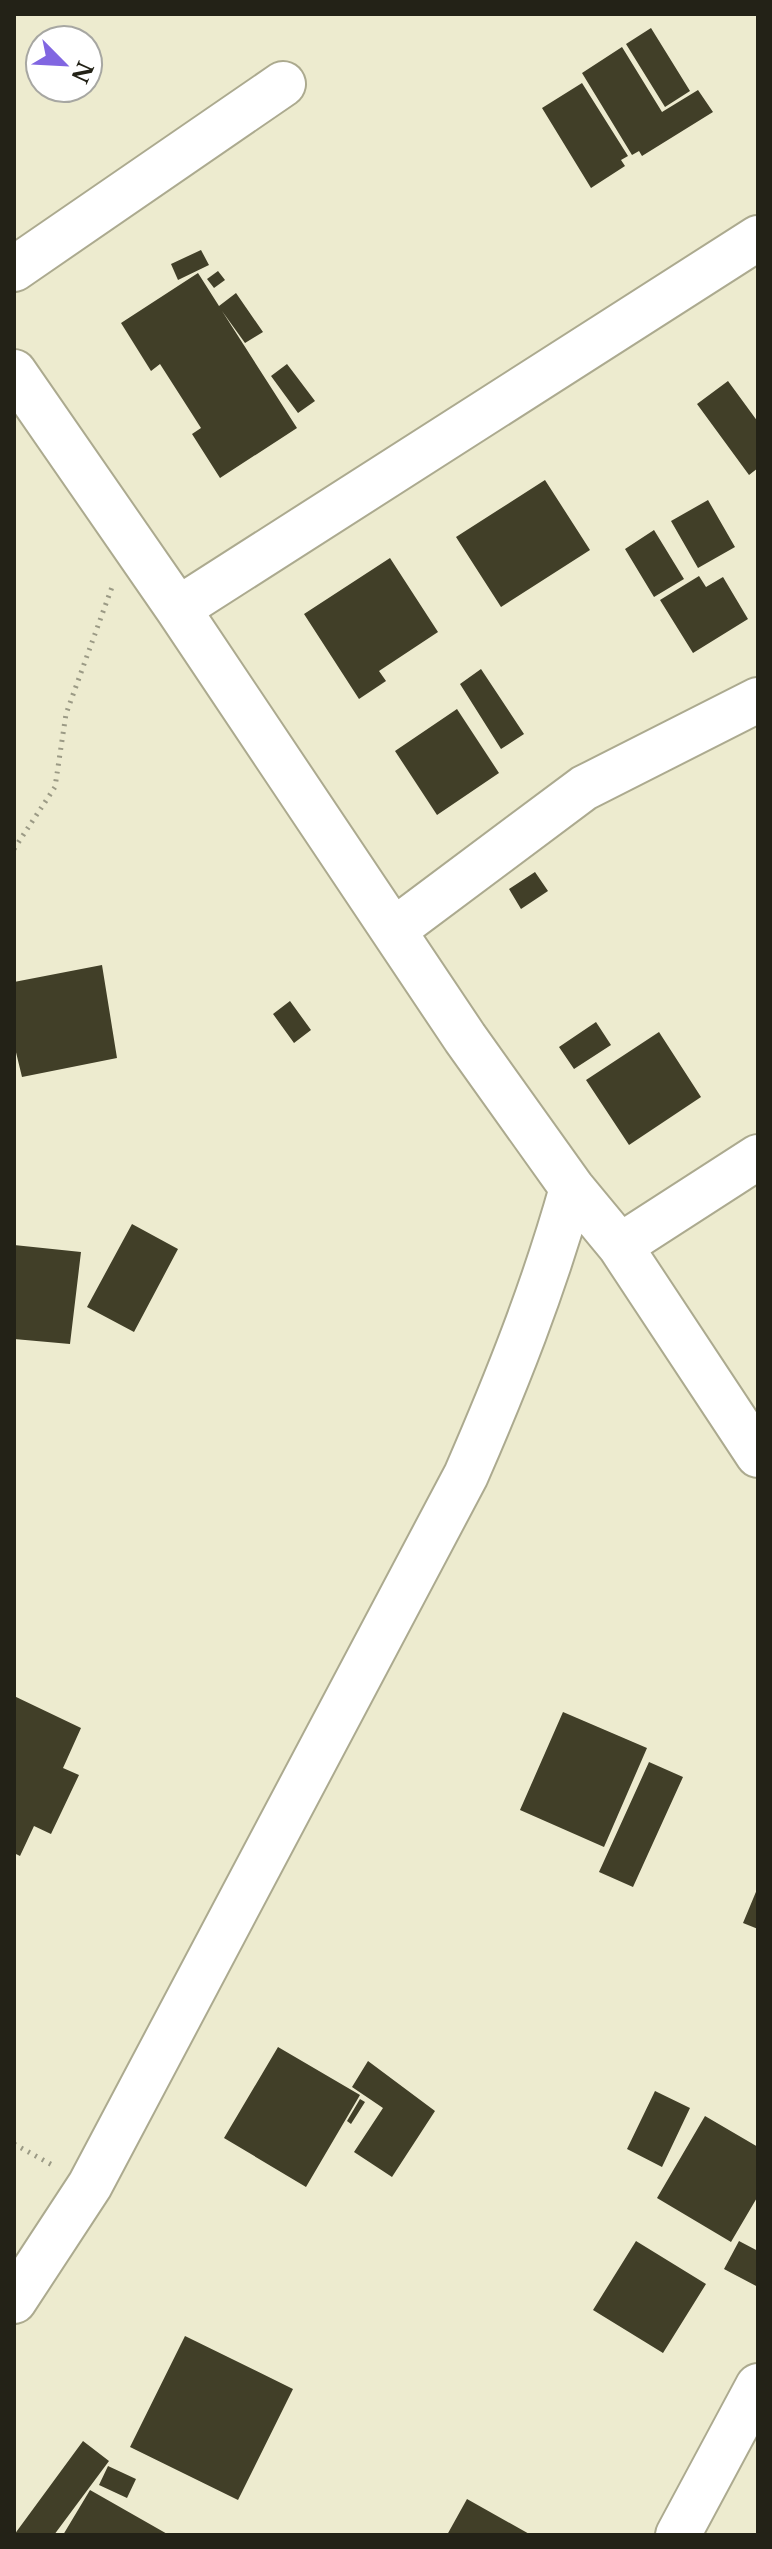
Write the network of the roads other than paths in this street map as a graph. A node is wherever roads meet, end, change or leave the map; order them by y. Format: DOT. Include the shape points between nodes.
graph roads {
  1 [pos="283,84"];
  2 [pos="752,250"];
  3 [pos="14,269"];
  4 [pos="14,372"];
  5 [pos="178,609"];
  6 [pos="758,700"];
  7 [pos="394,930"];
  8 [pos="758,1157"];
  9 [pos="572,1188"];
  10 [pos="620,1246"];
  11 [pos="758,1455"];
  12 [pos="14,2301"];
  13 [pos="758,2386"];
  14 [pos="678,2535"];
  1 -- 3 [label="street"];
  2 -- 5 [label="street"];
  4 -- 5 [label="street"];
  5 -- 7 [label="street"];
  6 -- 7 [label="street" via="584,788"];
  7 -- 9 [label="street"];
  8 -- 10 [label="street"];
  9 -- 10 [label="street"];
  9 -- 12 [label="street" via="519,1354 466,1475 90,2185"];
  10 -- 11 [label="street"];
  13 -- 14 [label="street"];
}
